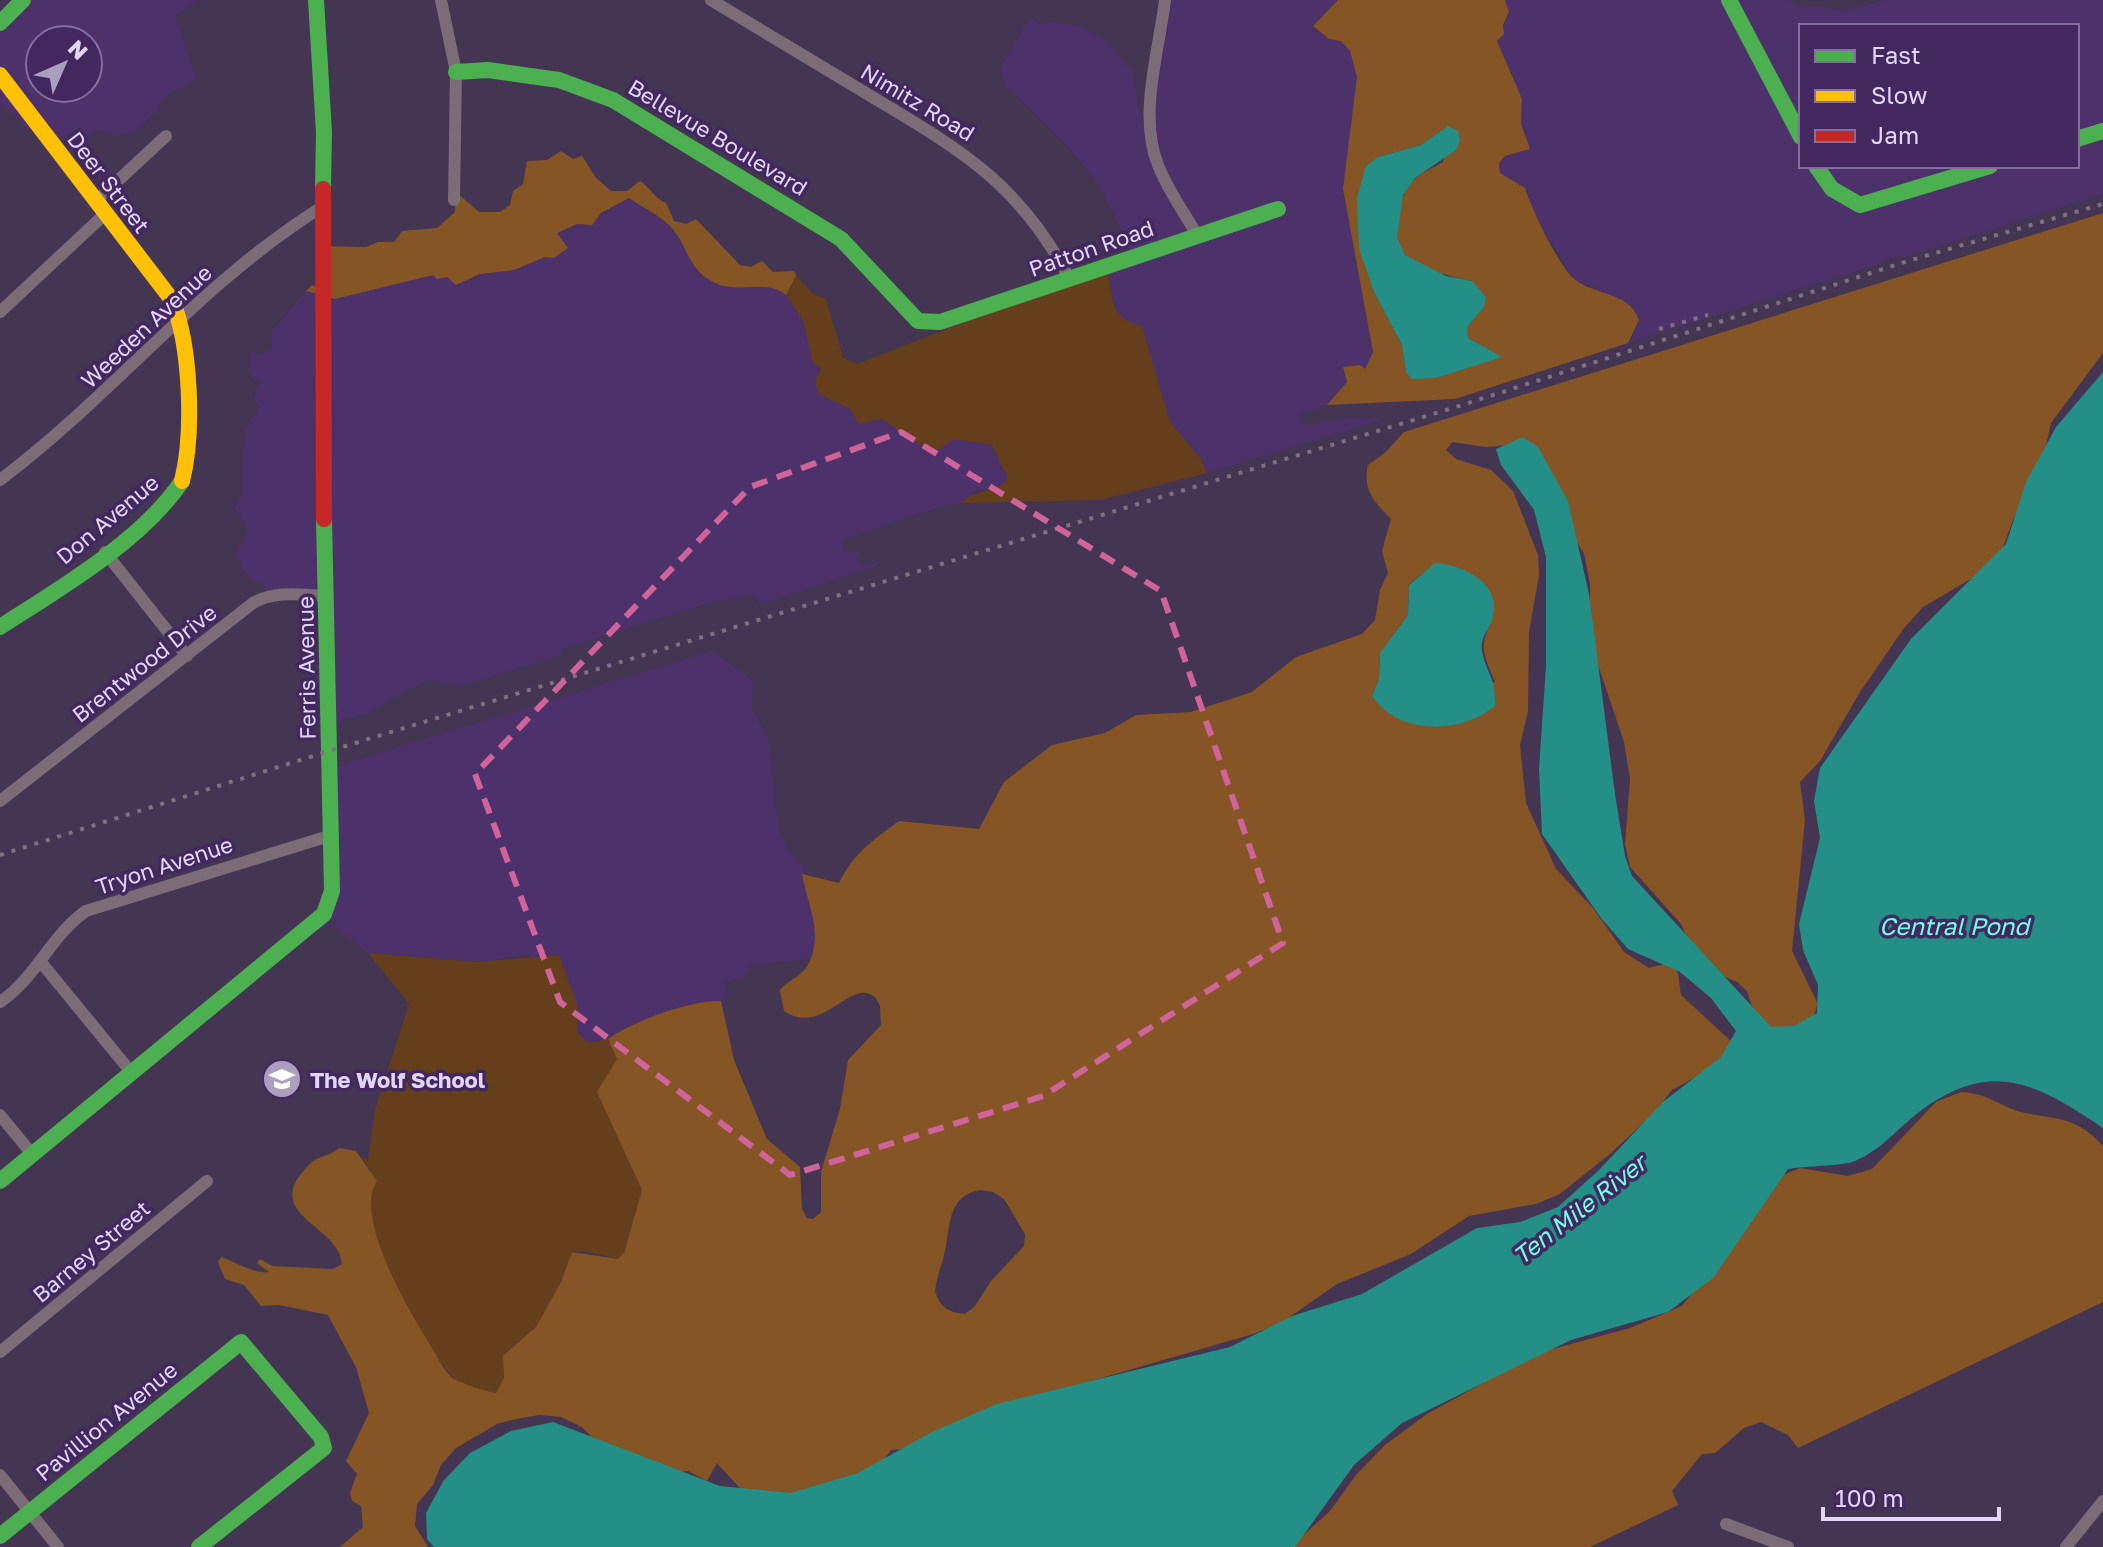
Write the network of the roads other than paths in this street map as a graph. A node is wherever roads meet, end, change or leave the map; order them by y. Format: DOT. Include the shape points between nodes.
graph roads {
  1 [pos="23,0"];
  2 [pos="316,0"];
  3 [pos="441,0"];
  4 [pos="711,0"];
  5 [pos="1165,0"];
  6 [pos="1729,0"];
  7 [pos="0,23"];
  8 [pos="456,72"];
  9 [pos="0,75"];
  10 [pos="2103,131"];
  11 [pos="1799,133"];
  12 [pos="166,136"];
  13 [pos="2079,138"];
  14 [pos="1817,168"];
  15 [pos="1984,168"];
  16 [pos="454,200"];
  17 [pos="101,207"];
  18 [pos="322,207"];
  19 [pos="1278,209"];
  20 [pos="1197,235"];
  21 [pos="1069,278"];
  22 [pos="0,312"];
  23 [pos="179,316"];
  24 [pos="918,321"];
  25 [pos="0,480"];
  26 [pos="105,552"];
  27 [pos="326,596"];
  28 [pos="0,627"];
  29 [pos="187,656"];
  30 [pos="0,801"];
  31 [pos="329,836"];
  32 [pos="40,961"];
  33 [pos="0,1002"];
  34 [pos="131,1072"];
  35 [pos="0,1115"];
  36 [pos="32,1154"];
  37 [pos="0,1181"];
  38 [pos="207,1181"];
  39 [pos="0,1352"];
  40 [pos="0,1475"];
  41 [pos="2103,1501"];
  42 [pos="29,1512"];
  43 [pos="1726,1524"];
  44 [pos="0,1536"];
  45 [pos="58,1547"];
  46 [pos="199,1547"];
  47 [pos="1788,1547"];
  48 [pos="2066,1547"];
  1 -- 7 [label="street"];
  2 -- 18 [label="street, Ferris Avenue"];
  3 -- 8 [label="street"];
  4 -- 21 [label="street, Nimitz Road" via="966,153 1031,216"];
  5 -- 20 [label="street" via="1150,115 1153,149"];
  6 -- 11 [label="street"];
  8 -- 16 [label="street"];
  8 -- 24 [label="street, Bellevue Boulevard" via="488,70 559,80 613,100 841,239"];
  9 -- 17 [label="street, Deer Street"];
  10 -- 13 [label="street"];
  12 -- 17 [label="street"];
  14 -- 15 [label="street" via="1832,189 1860,205"];
  17 -- 22 [label="street"];
  17 -- 23 [label="street, Deer Street"];
  18 -- 23 [label="street, Weeden Avenue"];
  18 -- 27 [label="street, Ferris Avenue"];
  19 -- 20 [label="street, Patton Road"];
  20 -- 21 [label="street, Patton Road"];
  21 -- 24 [label="street, Patton Road" via="940,322"];
  23 -- 25 [label="street, Weeden Avenue" via="67,426"];
  23 -- 26 [label="street, Don Avenue" via="184,476 175,492"];
  26 -- 28 [label="street, Don Avenue"];
  26 -- 29 [label="street"];
  27 -- 29 [label="street, Brentwood Drive" via="264,596"];
  27 -- 31 [label="street, Ferris Avenue"];
  29 -- 30 [label="street, Brentwood Drive"];
  31 -- 32 [label="street, Tryon Avenue" via="86,911 64,929"];
  31 -- 34 [label="street, Ferris Avenue" via="332,891 324,914"];
  32 -- 33 [label="street, Tryon Avenue"];
  32 -- 34 [label="street"];
  34 -- 36 [label="street, Ferris Avenue"];
  35 -- 36 [label="street"];
  36 -- 37 [label="street, Ferris Avenue"];
  38 -- 39 [label="street, Barney Street"];
  40 -- 42 [label="street"];
  41 -- 48 [label="street"];
  42 -- 44 [label="street, Pavillion Avenue"];
  42 -- 45 [label="street"];
  42 -- 46 [label="street, Pavillion Avenue" via="241,1342 324,1448"];
  43 -- 47 [label="street"];
}
